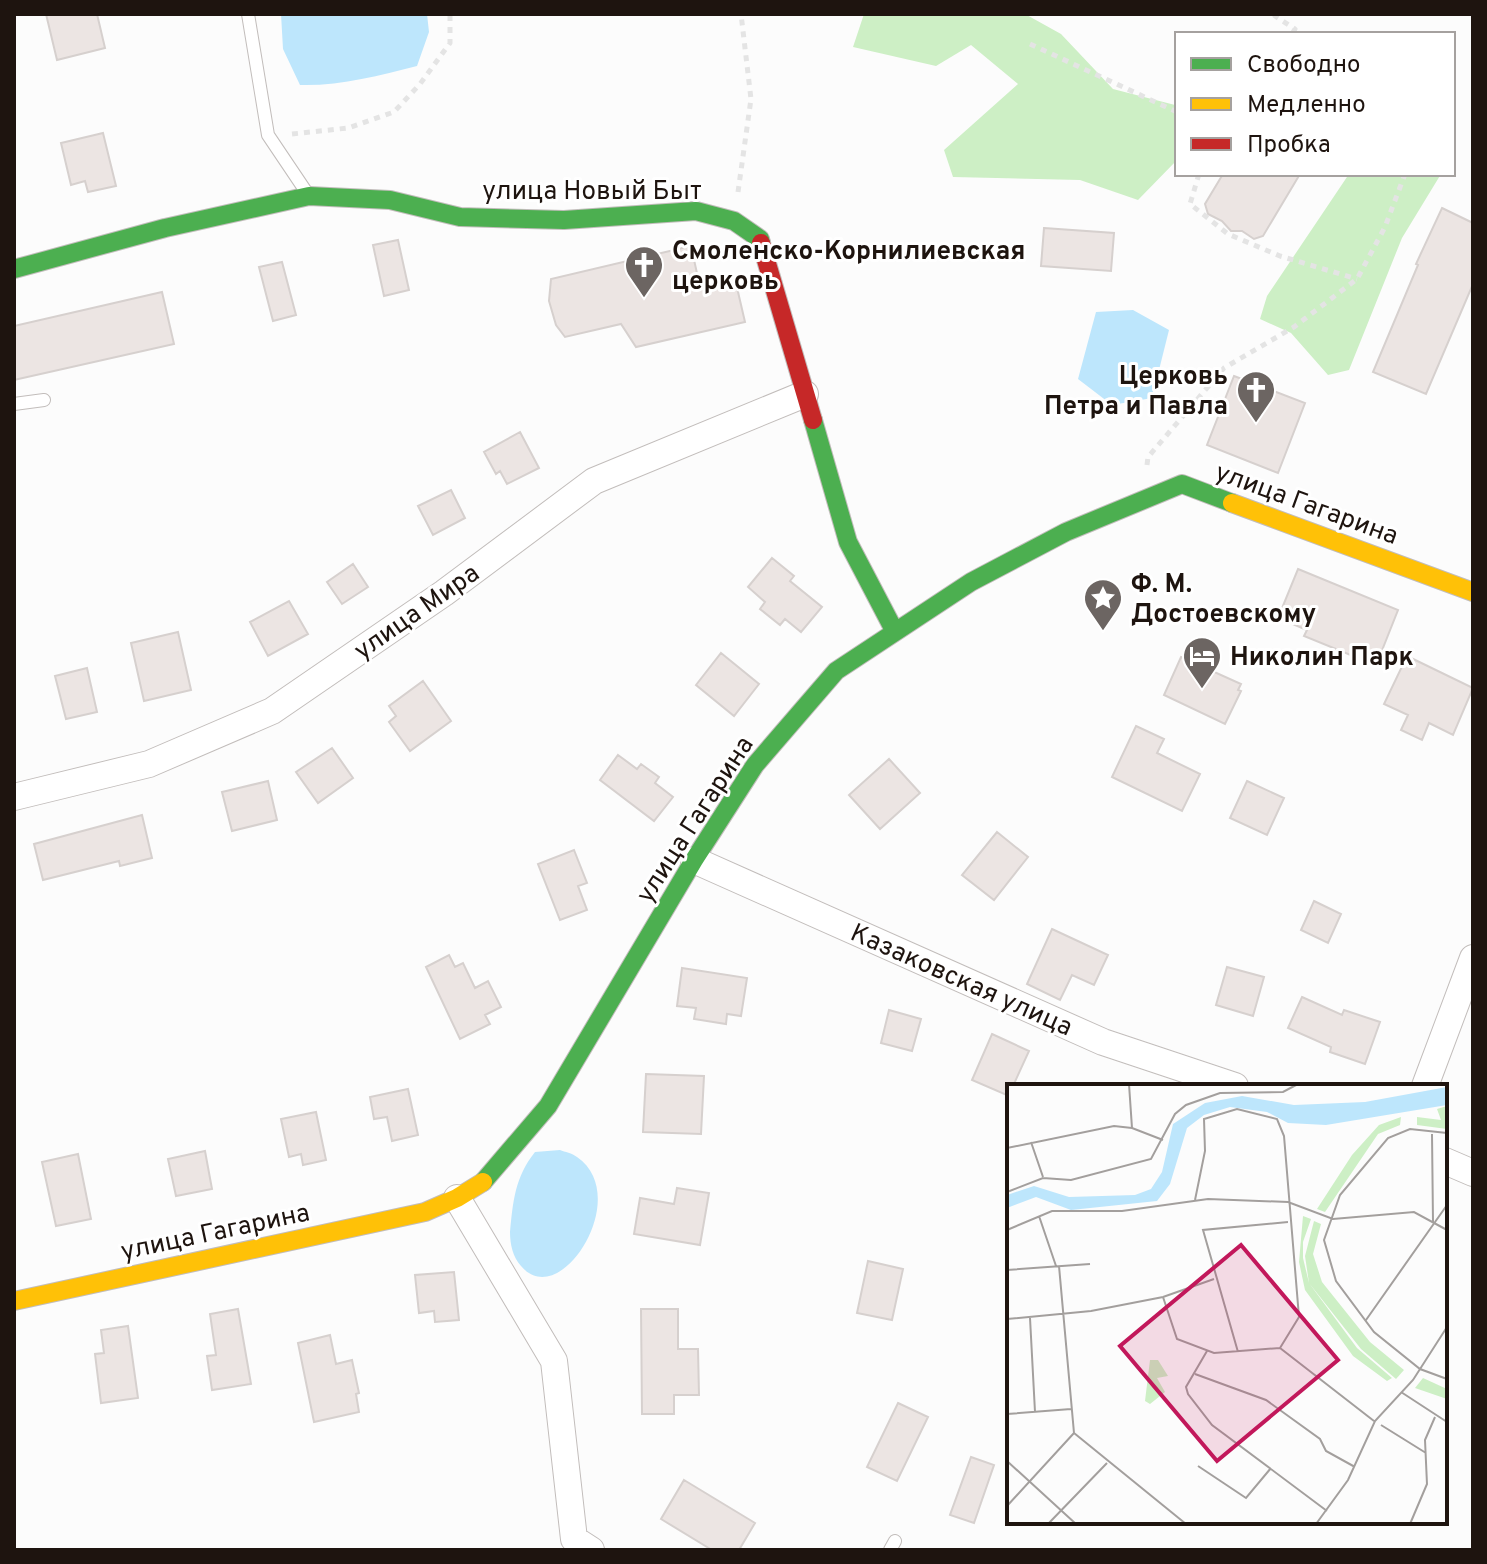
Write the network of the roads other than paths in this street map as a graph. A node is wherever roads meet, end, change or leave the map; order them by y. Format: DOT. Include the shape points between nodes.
graph roads {
  1 [pos="248,14"];
  2 [pos="309,196"];
  3 [pos="14,269"];
  4 [pos="805,394"];
  5 [pos="44,400"];
  6 [pos="14,404"];
  7 [pos="1473,592"];
  8 [pos="894,630"];
  9 [pos="14,797"];
  10 [pos="694,860"];
  11 [pos="1473,958"];
  12 [pos="1229,1084"];
  13 [pos="1426,1084"];
  14 [pos="1447,1162"];
  15 [pos="1473,1173"];
  16 [pos="457,1198"];
  17 [pos="14,1301"];
  18 [pos="591,1550"];
  1 -- 2 [label="lane" via="268,135"];
  2 -- 3 [label="street, улица Новый Быт"];
  2 -- 4 [label="street, улица Новый Быт" via="390,200 460,217 564,220 696,211 734,221 760,239"];
  4 -- 8 [label="street, улица Новый Быт" via="848,542"];
  4 -- 9 [label="street, улица Мира" via="594,481 272,711 149,764"];
  5 -- 6 [label="lane"];
  7 -- 8 [label="street, улица Гагарина" via="1182,484 1066,532"];
  8 -- 10 [label="street, улица Гагарина" via="836,671 755,765"];
  10 -- 12 [label="street, Казаковская улица" via="1103,1042"];
  10 -- 16 [label="street, улица Гагарина" via="548,1106 485,1181"];
  11 -- 13 [label="street"];
  14 -- 15 [label="street"];
  16 -- 17 [label="street, улица Гагарина" via="425,1212"];
  16 -- 18 [label="street" via="554,1361 574,1539"];
}
